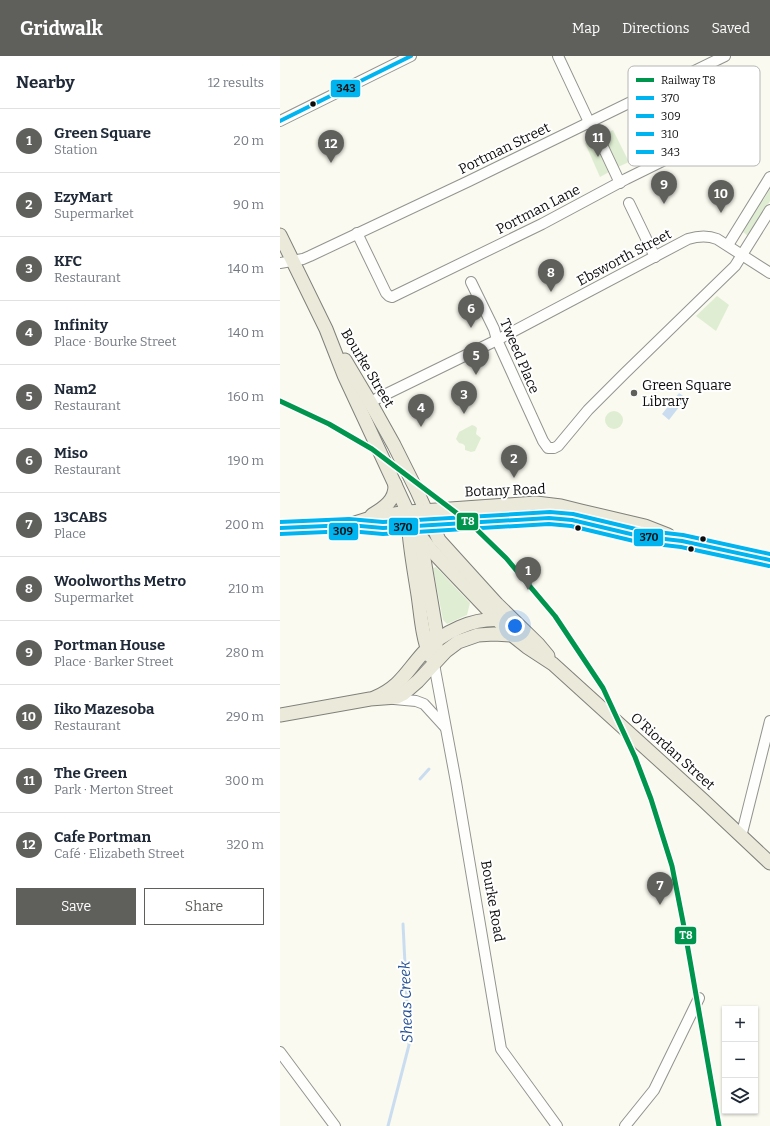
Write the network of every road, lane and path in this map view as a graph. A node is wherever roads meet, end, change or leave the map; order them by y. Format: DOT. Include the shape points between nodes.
graph roads {
  1 [pos="411,56"];
  2 [pos="558,56"];
  3 [pos="725,56"];
  4 [pos="704,66"];
  5 [pos="628,103"];
  6 [pos="280,121"];
  7 [pos="589,122"];
  8 [pos="654,166"];
  9 [pos="770,177"];
  10 [pos="620,183"];
  11 [pos="629,203"];
  12 [pos="770,210"];
  13 [pos="357,233"];
  14 [pos="280,235"];
  15 [pos="728,245"];
  16 [pos="742,254"];
  17 [pos="655,258"];
  18 [pos="294,261"];
  19 [pos="280,264"];
  20 [pos="770,273"];
  21 [pos="471,282"];
  22 [pos="326,329"];
  23 [pos="496,340"];
  24 [pos="370,402"];
  25 [pos="395,484"];
  26 [pos="425,510"];
  27 [pos="408,512"];
  28 [pos="349,525"];
  29 [pos="280,528"];
  30 [pos="420,528"];
  31 [pos="682,541"];
  32 [pos="770,560"];
  33 [pos="496,620"];
  34 [pos="515,630"];
  35 [pos="432,645"];
  36 [pos="434,664"];
  37 [pos="389,698"];
  38 [pos="370,699"];
  39 [pos="280,715"];
  40 [pos="770,721"];
  41 [pos="446,728"];
  42 [pos="741,837"];
  43 [pos="770,863"];
  44 [pos="699,998"];
  45 [pos="280,1052"];
  46 [pos="335,1126"];
  47 [pos="557,1126"];
  48 [pos="625,1126"];
  1 -- 6 [label="street"];
  2 -- 7 [label="street"];
  3 -- 4 [label="street, Portman Street"];
  5 -- 7 [label="street, Portman Street"];
  7 -- 10 [label="street"];
  7 -- 13 [label="street, Portman Street"];
  8 -- 10 [label="street, Portman Lane"];
  9 -- 15 [label="street"];
  10 -- 13 [label="street, Portman Lane" via="392,297 386,293"];
  11 -- 17 [label="street"];
  12 -- 16 [label="street"];
  13 -- 18 [label="street, Portman Street" via="307,258"];
  14 -- 18 [label="main road, Bourke Street"];
  15 -- 16 [label="street, Ebsworth Street"];
  15 -- 17 [label="street, Ebsworth Street" via="712,236 702,236 688,239"];
  16 -- 20 [label="street, Ebsworth Street"];
  16 -- 23 [label="street, Tweed Place" via="734,266 598,400 554,448 548,448 543,442"];
  17 -- 23 [label="street, Ebsworth Street"];
  18 -- 19 [label="street, Portman Street"];
  18 -- 22 [label="main road, Bourke Street"];
  21 -- 23 [label="street, Tweed Place" via="494,329"];
  22 -- 24 [label="main road, Bourke Street"];
  22 -- 25 [label="main road, Bourke Street"];
  23 -- 24 [label="street, Ebsworth Street"];
  24 -- 26 [label="main road, Bourke Street" via="404,464"];
  25 -- 27 [label="main road, Bourke Street"];
  25 -- 28 [label="main road" via="394,495 386,506"];
  26 -- 27 [label="main road, Botany Road"];
  26 -- 30 [label="main road, O'Riordan Street"];
  26 -- 31 [label="main road, Botany Road" via="522,503 551,504 645,526"];
  27 -- 28 [label="main road, Botany Road" via="374,517"];
  27 -- 30 [label="main road, Bourke Road"];
  28 -- 29 [label="main road, Botany Road"];
  28 -- 30 [label="main road, Botany Road"];
  30 -- 31 [label="main road, Botany Road" via="549,518 572,520 639,536"];
  30 -- 33 [label="main road, O'Riordan Street" via="439,559"];
  30 -- 34 [label="main road, O'Riordan Street" via="437,538"];
  30 -- 35 [label="main road, Bourke Road" via="410,550"];
  31 -- 32 [label="main road, Botany Road"];
  33 -- 34 [label="main road, O'Riordan Street" via="509,620"];
  33 -- 35 [label="main road" via="464,626 448,633"];
  34 -- 36 [label="main road" via="467,638 450,648"];
  34 -- 42 [label="main road, O'Riordan Street" via="527,647 554,664"];
  35 -- 36 [label="main road, Bourke Road"];
  35 -- 38 [label="main road" via="396,684"];
  36 -- 37 [label="main road" via="403,694"];
  36 -- 41 [label="street, Bourke Road"];
  37 -- 38 [label="main road"];
  37 -- 41 [label="street" via="424,704"];
  38 -- 39 [label="main road"];
  40 -- 42 [label="street"];
  41 -- 47 [label="street, Bourke Road" via="501,1049"];
  42 -- 43 [label="main road, O'Riordan Street"];
  44 -- 48 [label="street" via="654,1090"];
  45 -- 46 [label="street"];
}
